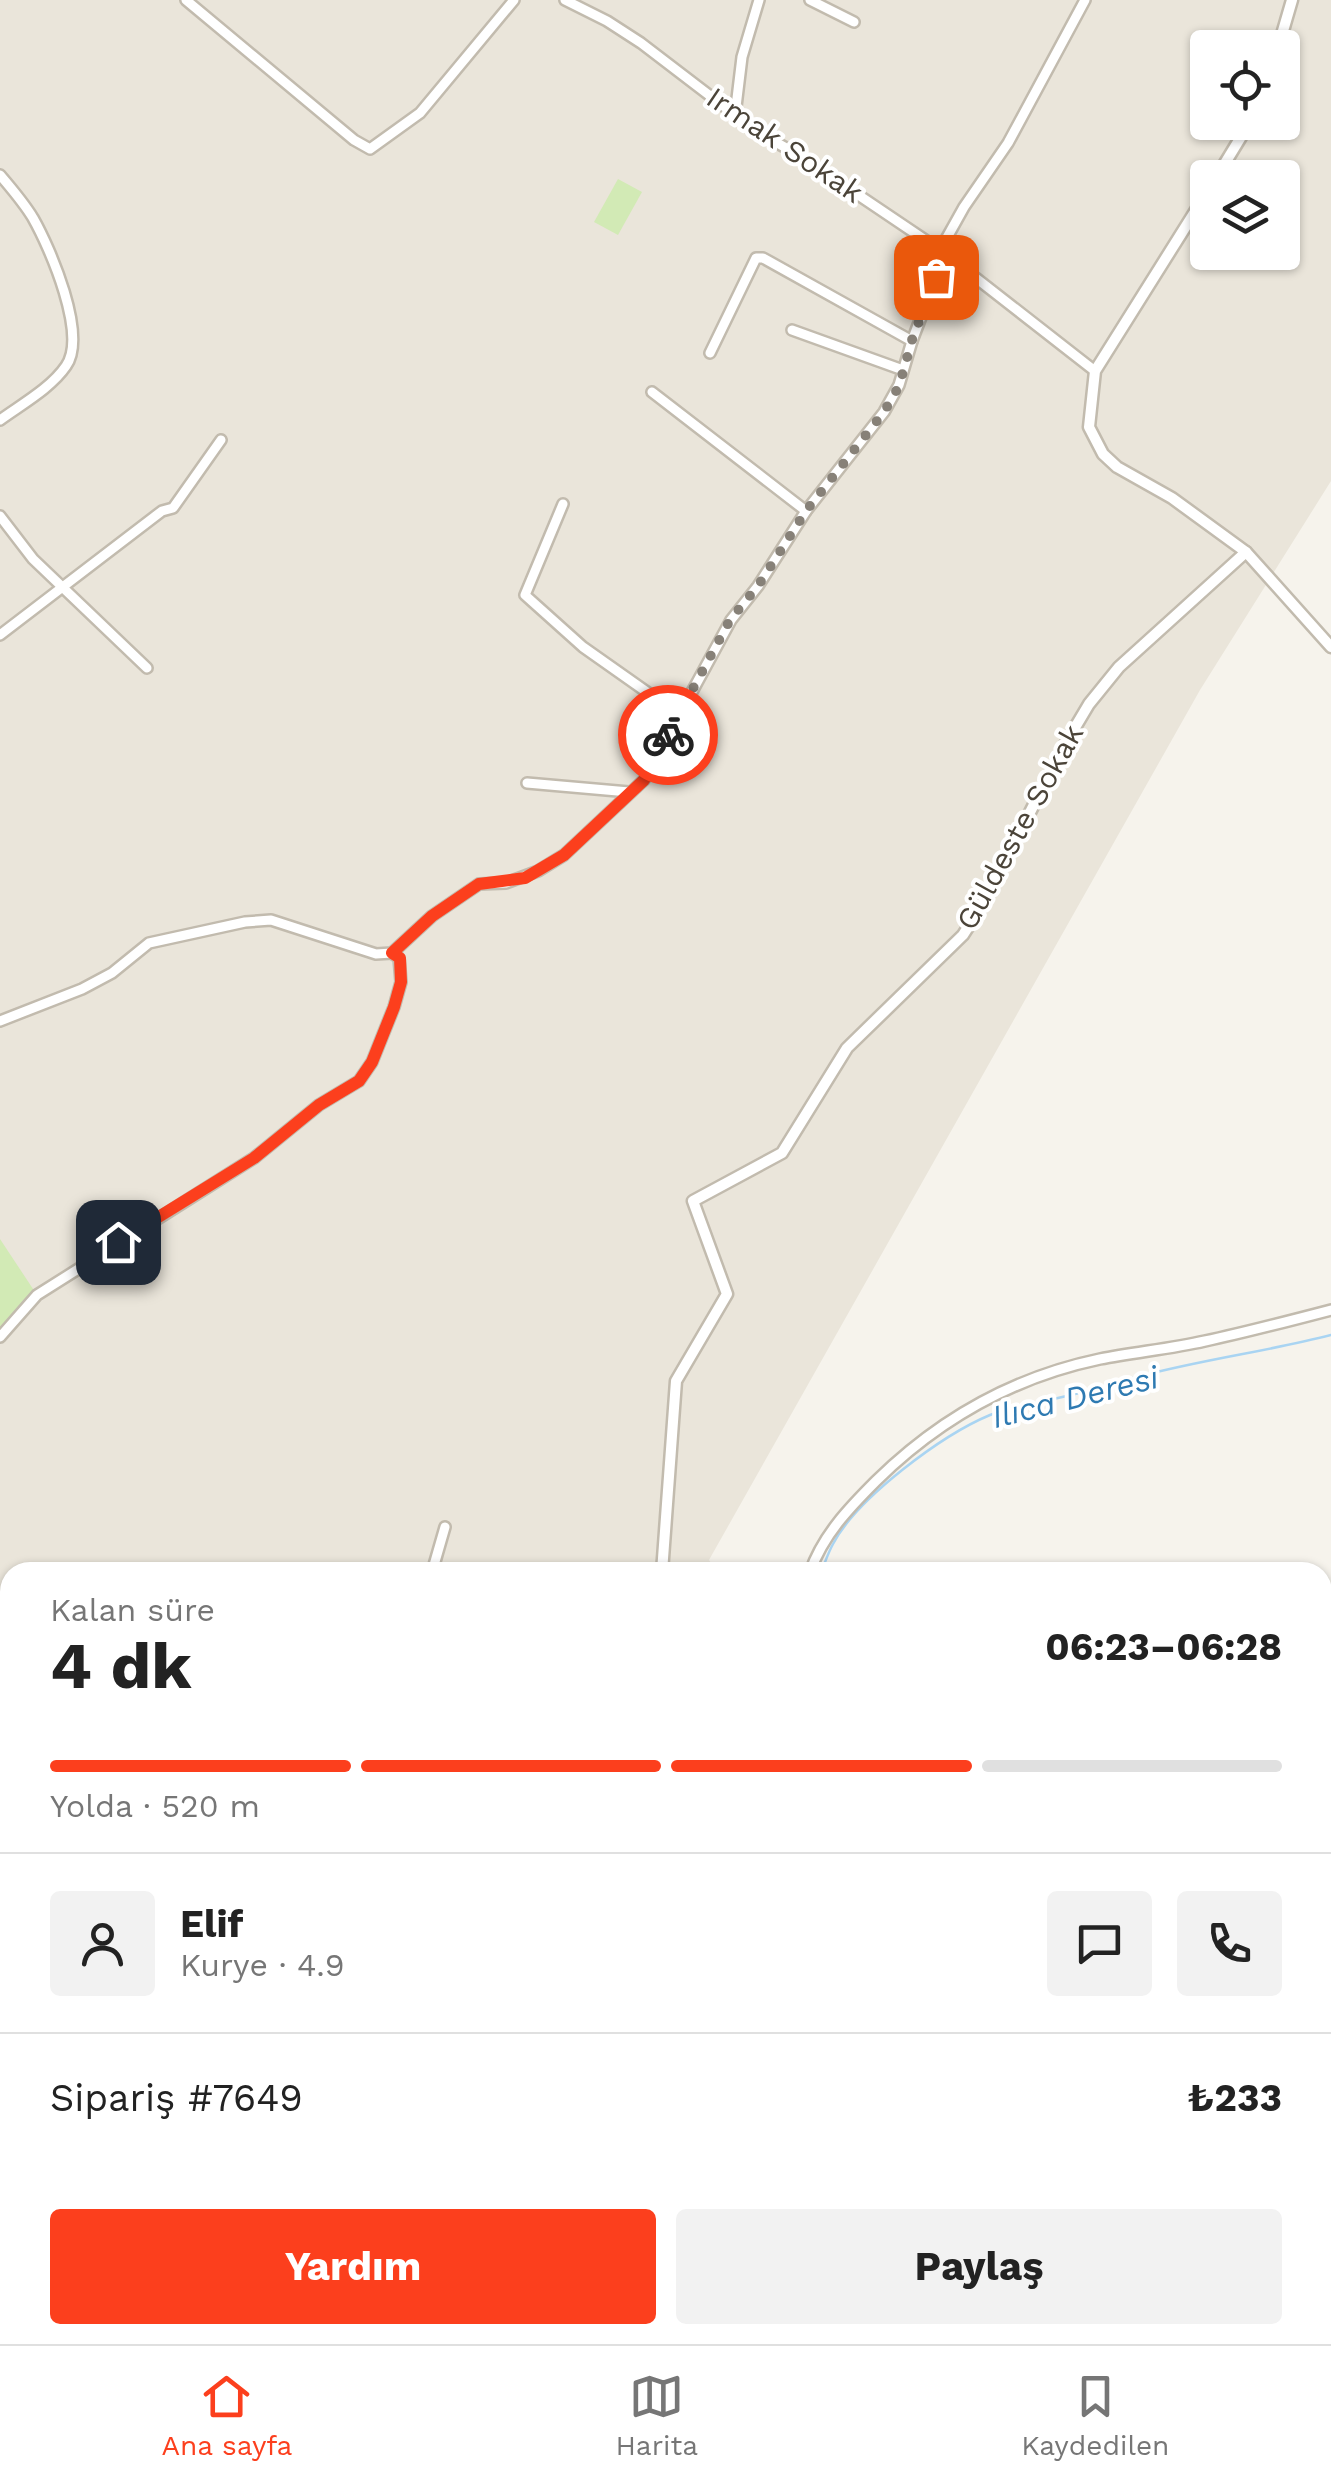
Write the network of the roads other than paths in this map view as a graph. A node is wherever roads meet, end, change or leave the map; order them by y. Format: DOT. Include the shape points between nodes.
graph roads {
  1 [pos="186,0"];
  2 [pos="514,0"];
  3 [pos="565,0"];
  4 [pos="759,0"];
  5 [pos="810,0"];
  6 [pos="1085,0"];
  7 [pos="1292,0"];
  8 [pos="854,22"];
  9 [pos="1283,30"];
  10 [pos="734,115"];
  11 [pos="0,175"];
  12 [pos="1190,219"];
  13 [pos="942,252"];
  14 [pos="792,330"];
  15 [pos="912,340"];
  16 [pos="710,353"];
  17 [pos="904,370"];
  18 [pos="1095,372"];
  19 [pos="652,392"];
  20 [pos="0,420"];
  21 [pos="220,440"];
  22 [pos="564,504"];
  23 [pos="806,511"];
  24 [pos="0,516"];
  25 [pos="1246,552"];
  26 [pos="63,587"];
  27 [pos="0,634"];
  28 [pos="1331,647"];
  29 [pos="147,668"];
  30 [pos="678,714"];
  31 [pos="528,782"];
  32 [pos="628,792"];
  33 [pos="392,953"];
  34 [pos="0,1021"];
  35 [pos="1331,1310"];
  36 [pos="0,1337"];
  37 [pos="446,1527"];
  38 [pos="435,1562"];
  39 [pos="663,1562"];
  40 [pos="814,1562"];
  1 -- 2 [label="street" via="370,149 420,112"];
  3 -- 10 [label="street, Irmak Sokak" via="640,42"];
  4 -- 10 [label="street"];
  5 -- 8 [label="street"];
  6 -- 13 [label="street"];
  7 -- 9 [label="street"];
  10 -- 13 [label="street, Irmak Sokak"];
  11 -- 20 [label="street" via="32,216 54,263 68,306 72,351 56,378"];
  12 -- 18 [label="street"];
  13 -- 15 [label="street"];
  13 -- 18 [label="street, Irmak Sokak"];
  14 -- 17 [label="street"];
  15 -- 16 [label="street" via="756,258"];
  15 -- 17 [label="street"];
  17 -- 23 [label="street" via="884,412"];
  18 -- 25 [label="street" via="1090,427 1103,454"];
  19 -- 23 [label="street"];
  21 -- 26 [label="street" via="173,508"];
  22 -- 30 [label="street" via="525,595 583,647"];
  23 -- 30 [label="street" via="730,620"];
  24 -- 26 [label="street"];
  25 -- 28 [label="street"];
  25 -- 39 [label="street, Güldeste Sokak" via="1119,667 1089,704 963,935 847,1048 782,1153 692,1201 726,1294 676,1381"];
  26 -- 27 [label="street"];
  26 -- 29 [label="street"];
  30 -- 32 [label="street" via="660,756"];
  31 -- 32 [label="street"];
  32 -- 33 [label="street" via="564,855 525,878 479,884"];
  33 -- 34 [label="street" via="376,954 272,920 245,922 148,943 97,981"];
  33 -- 36 [label="street" via="400,958 401,982 359,1081 254,1158 36,1295"];
  35 -- 40 [label="street" via="1097,1360 1017,1384 900,1457 842,1515"];
  37 -- 38 [label="street"];
}
